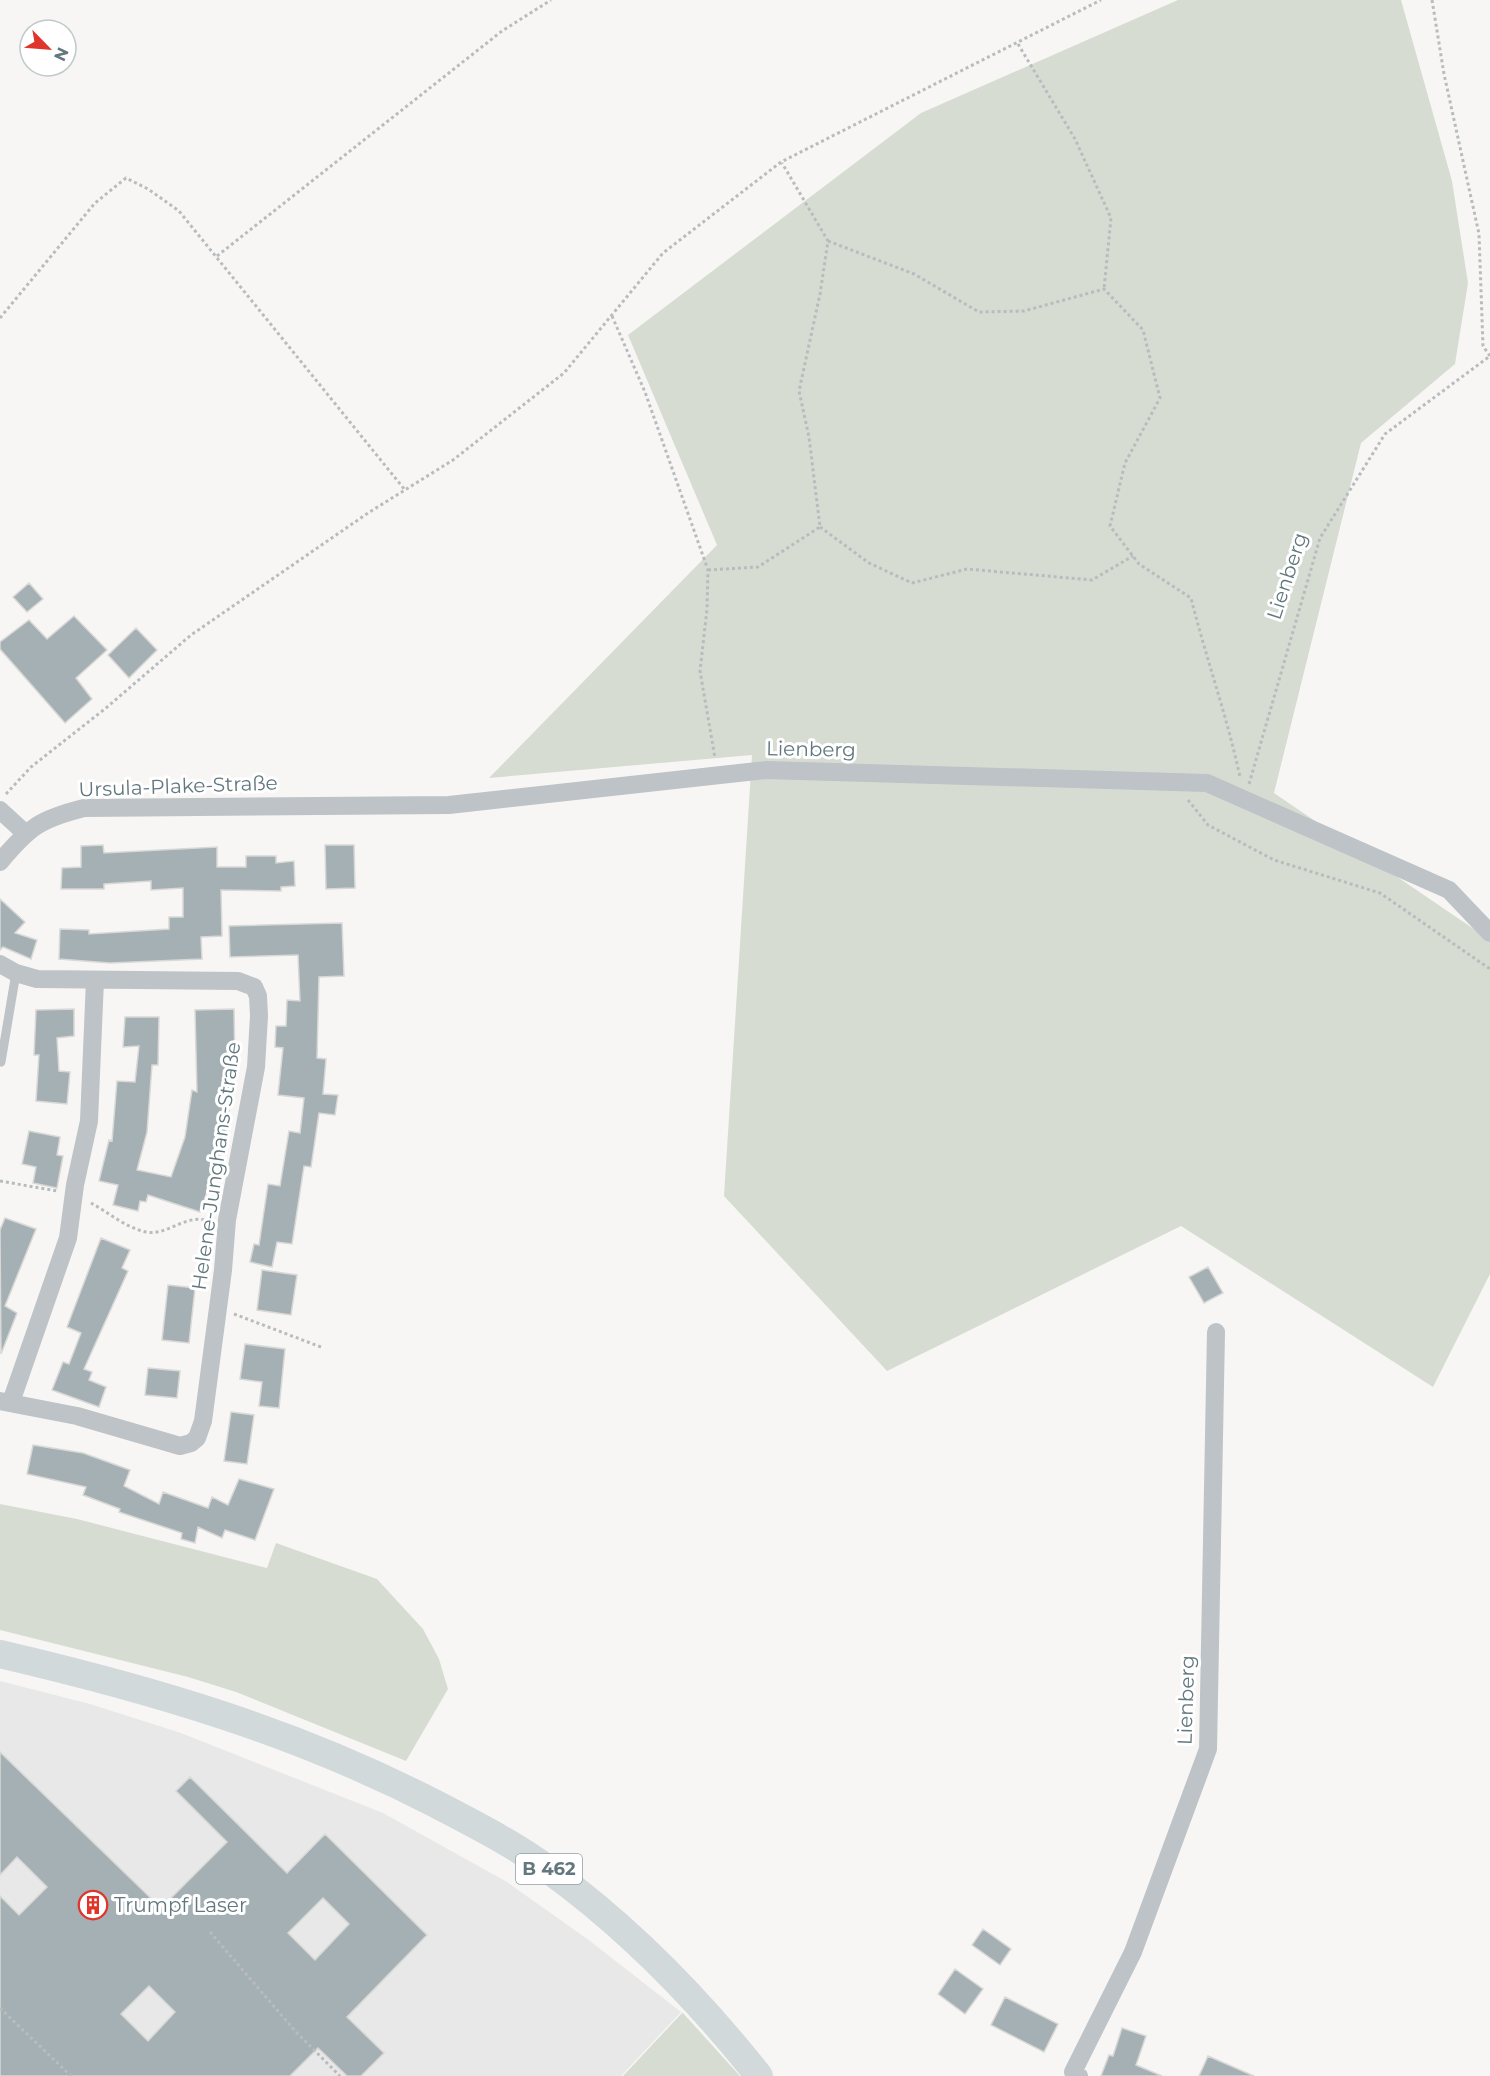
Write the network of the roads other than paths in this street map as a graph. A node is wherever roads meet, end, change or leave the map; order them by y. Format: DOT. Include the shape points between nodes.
graph roads {
  1 [pos="375,804"];
  2 [pos="0,810"];
  3 [pos="25,833"];
  4 [pos="0,862"];
  5 [pos="1490,933"];
  6 [pos="0,964"];
  7 [pos="16,974"];
  8 [pos="95,981"];
  9 [pos="1,1062"];
  10 [pos="1216,1332"];
  11 [pos="6,1401"];
  12 [pos="0,1654"];
  13 [pos="759,2076"];
  14 [pos="1079,2076"];
  1 -- 3 [label="street, Ursula-Plake-Straße" via="84,808 45,820"];
  1 -- 5 [label="street, Lienberg" via="449,805 766,770 1208,783 1449,890"];
  2 -- 3 [label="street"];
  3 -- 4 [label="street, Ursula-Plake-Straße"];
  6 -- 7 [label="street, Helene-Junghans-Straße"];
  7 -- 8 [label="street, Helene-Junghans-Straße" via="37,979"];
  7 -- 9 [label="lane"];
  8 -- 11 [label="street" via="88,1121 68,1238"];
  8 -- 11 [label="street, Helene-Junghans-Straße" via="238,981 254,987 258,1006 256,1067 226,1227 203,1421 197,1438 186,1446"];
  10 -- 14 [label="street, Lienberg" via="1208,1749 1133,1952 1073,2072"];
  12 -- 13 [label="main road, B 462" via="210,1709 306,1743 390,1780 477,1826 549,1870 625,1932 680,1983"];
}
